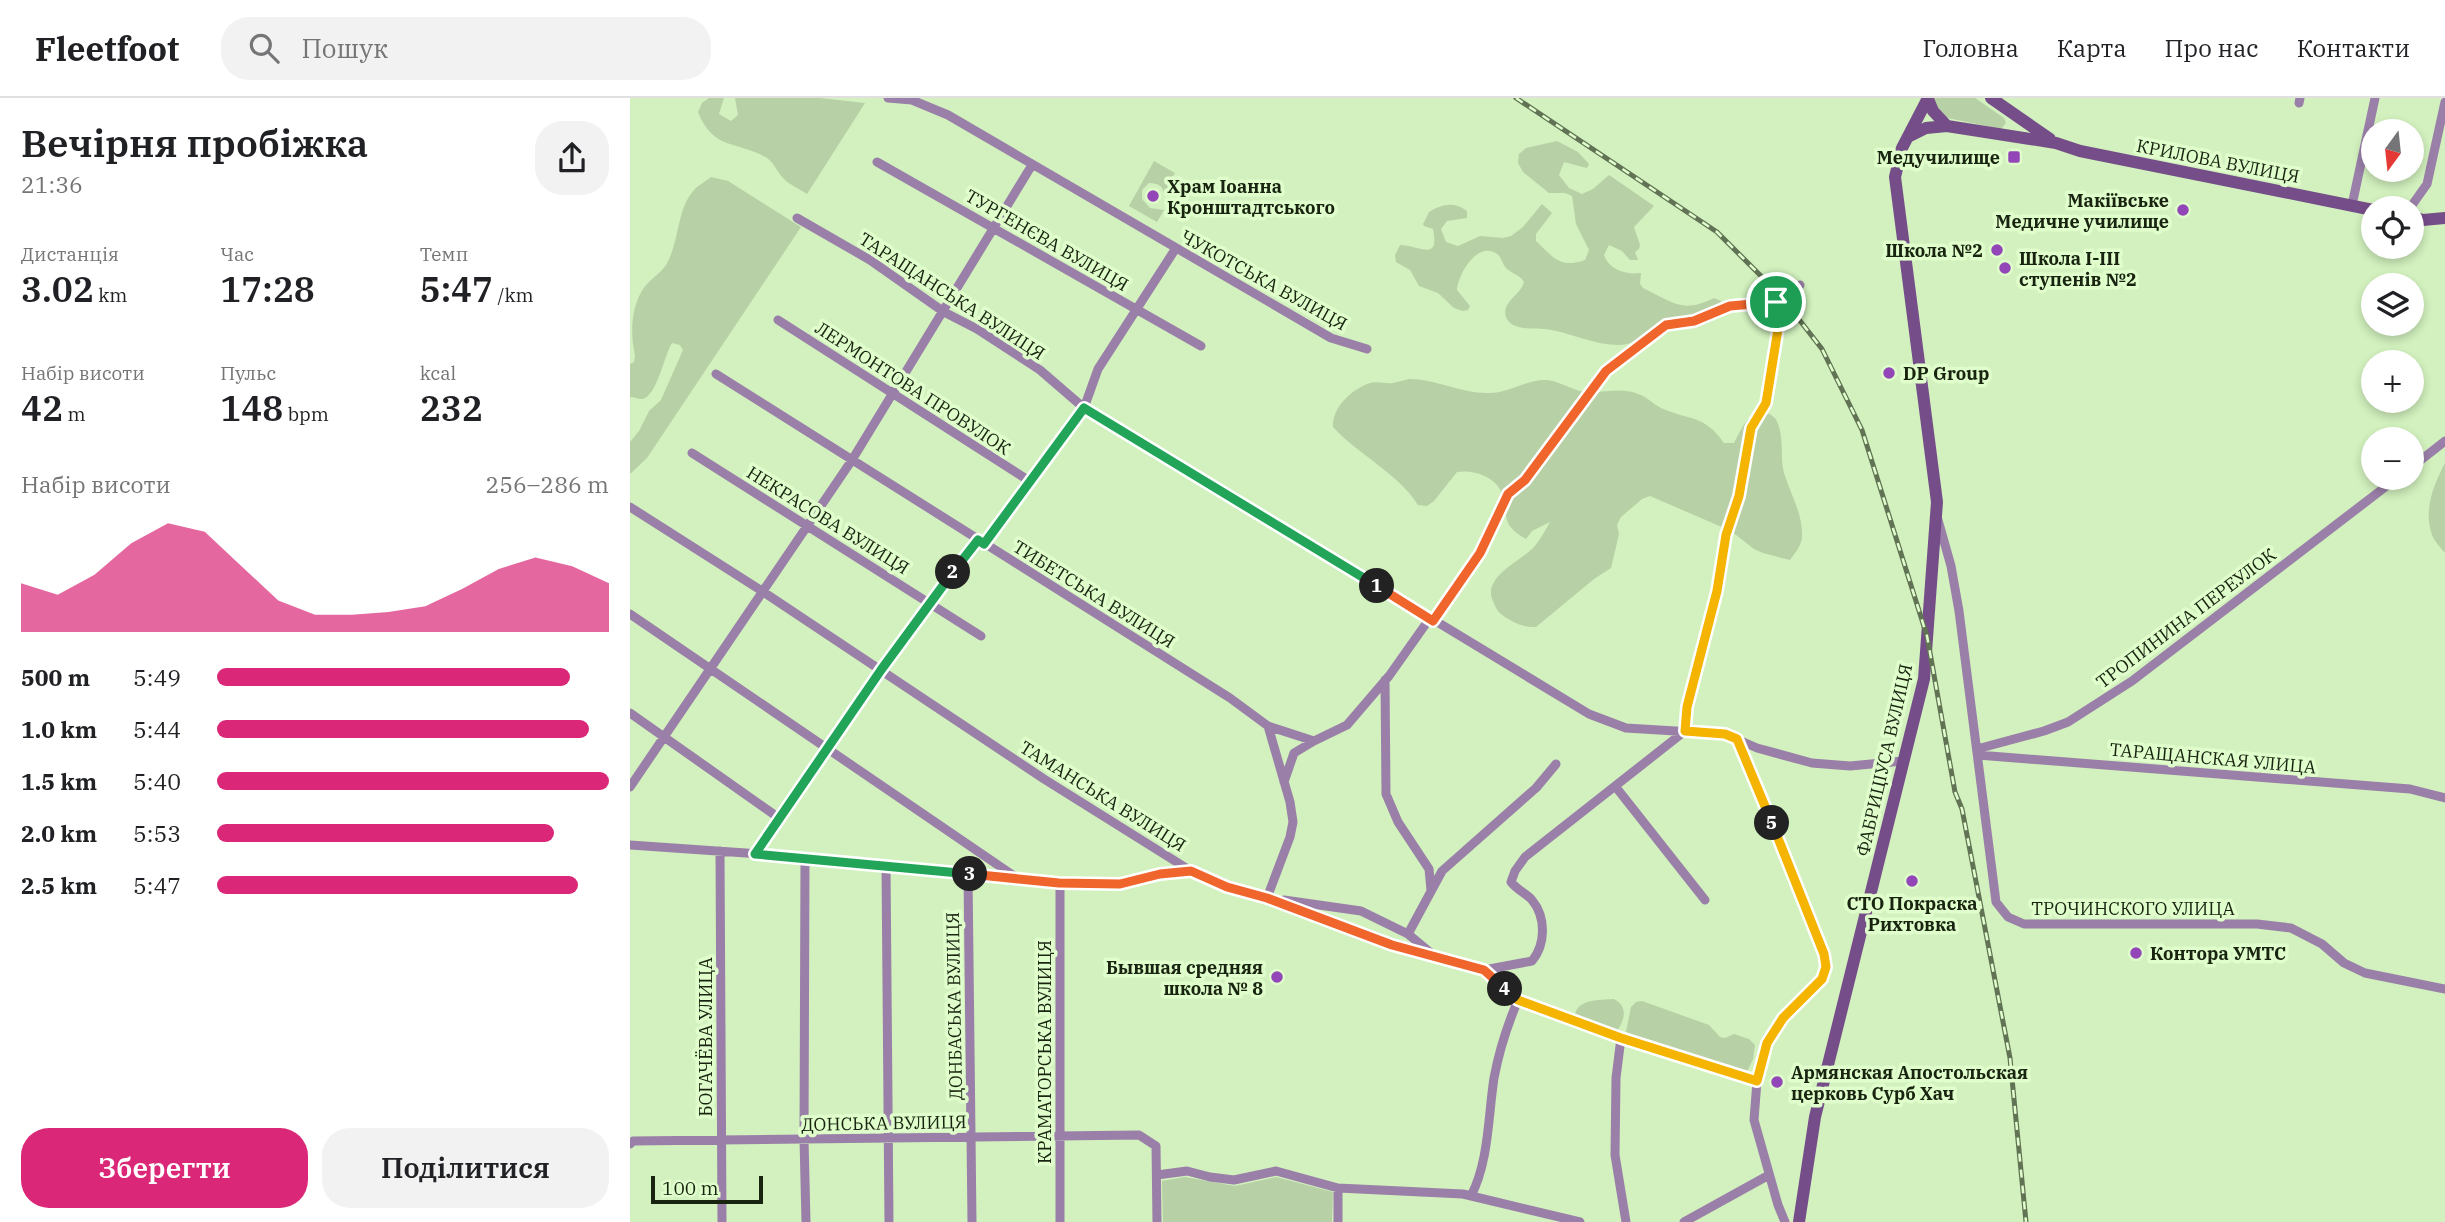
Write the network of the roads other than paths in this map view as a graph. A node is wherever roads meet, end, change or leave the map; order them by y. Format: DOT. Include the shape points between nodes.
graph roads {
  1 [pos="888,98"];
  2 [pos="1928,98"];
  3 [pos="1991,98"];
  4 [pos="2375,98"];
  5 [pos="2445,102"];
  6 [pos="2015,116"];
  7 [pos="1947,125"];
  8 [pos="2007,134"];
  9 [pos="1908,137"];
  10 [pos="2056,143"];
  11 [pos="877,162"];
  12 [pos="1032,165"];
  13 [pos="2418,196"];
  14 [pos="2352,205"];
  15 [pos="2361,207"];
  16 [pos="797,218"];
  17 [pos="2445,218"];
  18 [pos="2424,220"];
  19 [pos="994,227"];
  20 [pos="1176,248"];
  21 [pos="1800,285"];
  22 [pos="1776,302"];
  23 [pos="1135,310"];
  24 [pos="944,312"];
  25 [pos="778,320"];
  26 [pos="1201,346"];
  27 [pos="1367,349"];
  28 [pos="716,374"];
  29 [pos="893,394"];
  30 [pos="1084,408"];
  31 [pos="2445,441"];
  32 [pos="692,453"];
  33 [pos="2424,458"];
  34 [pos="852,460"];
  35 [pos="1031,482"];
  36 [pos="2381,490"];
  37 [pos="630,506"];
  38 [pos="1936,515"];
  39 [pos="807,525"];
  40 [pos="981,542"];
  41 [pos="762,591"];
  42 [pos="929,603"];
  43 [pos="630,614"];
  44 [pos="1431,620"];
  45 [pos="981,636"];
  46 [pos="709,668"];
  47 [pos="881,670"];
  48 [pos="1385,680"];
  49 [pos="630,713"];
  50 [pos="1268,726"];
  51 [pos="1685,731"];
  52 [pos="664,737"];
  53 [pos="1737,739"];
  54 [pos="1314,741"];
  55 [pos="827,748"];
  56 [pos="1977,752"];
  57 [pos="1903,761"];
  58 [pos="1556,764"];
  59 [pos="1284,782"];
  60 [pos="1615,786"];
  61 [pos="630,787"];
  62 [pos="2445,798"];
  63 [pos="779,818"];
  64 [pos="630,845"];
  65 [pos="720,851"];
  66 [pos="755,854"];
  67 [pos="805,857"];
  68 [pos="886,865"];
  69 [pos="1191,871"];
  70 [pos="968,874"];
  71 [pos="1018,878"];
  72 [pos="1059,883"];
  73 [pos="1431,890"];
  74 [pos="1267,898"];
  75 [pos="1705,900"];
  76 [pos="1408,934"];
  77 [pos="1434,956"];
  78 [pos="1484,970"];
  79 [pos="2445,989"];
  80 [pos="1518,1000"];
  81 [pos="1621,1038"];
  82 [pos="1757,1081"];
  83 [pos="1059,1136"];
  84 [pos="971,1137"];
  85 [pos="888,1138"];
  86 [pos="804,1139"];
  87 [pos="721,1140"];
  88 [pos="630,1144"];
  89 [pos="1157,1175"];
  90 [pos="1769,1175"];
  91 [pos="1338,1188"];
  92 [pos="1471,1196"];
  93 [pos="722,1222"];
  94 [pos="806,1222"];
  95 [pos="889,1222"];
  96 [pos="972,1222"];
  97 [pos="1060,1222"];
  98 [pos="1157,1222"];
  99 [pos="1338,1222"];
  100 [pos="1580,1222"];
  101 [pos="1626,1222"];
  102 [pos="1684,1222"];
  103 [pos="1785,1222"];
  104 [pos="1800,1222"];
  1 -- 12 [label="street, ЧУКОТСЬКА ВУЛИЦЯ" via="912,100 948,115"];
  2 -- 7 [label="main road"];
  2 -- 9 [label="main road, ФАБРИЦІУСА ВУЛИЦЯ"];
  3 -- 6 [label="main road"];
  4 -- 14 [label="street"];
  5 -- 13 [label="street" via="2427,184"];
  6 -- 8 [label="main road"];
  6 -- 10 [label="main road"];
  7 -- 8 [label="main road"];
  7 -- 9 [label="main road"];
  8 -- 10 [label="main road"];
  9 -- 38 [label="main road, ФАБРИЦІУСА ВУЛИЦЯ" via="1895,177"];
  10 -- 14 [label="main road, КРИЛОВА ВУЛИЦЯ"];
  11 -- 19 [label="street, ТУРГЕНЄВА ВУЛИЦЯ"];
  12 -- 19 [label="street"];
  12 -- 20 [label="street, ЧУКОТСЬКА ВУЛИЦЯ"];
  14 -- 15 [label="main road, КРИЛОВА ВУЛИЦЯ"];
  16 -- 24 [label="street, ТАРАЩАНСЬКА ВУЛИЦЯ" via="870,260"];
  17 -- 18 [label="main road"];
  19 -- 23 [label="street, ТУРГЕНЄВА ВУЛИЦЯ"];
  19 -- 24 [label="street"];
  20 -- 23 [label="street"];
  20 -- 27 [label="street, ЧУКОТСЬКА ВУЛИЦЯ" via="1331,338"];
  21 -- 22 [label="street"];
  22 -- 44 [label="street" via="1730,306 1694,321 1666,325 1606,371 1525,480 1508,494 1480,553"];
  22 -- 51 [label="street" via="1779,323 1766,403 1751,428"];
  23 -- 26 [label="street, ТУРГЕНЄВА ВУЛИЦЯ"];
  23 -- 30 [label="street" via="1098,369"];
  24 -- 29 [label="street"];
  24 -- 30 [label="street, ТАРАЩАНСЬКА ВУЛИЦЯ" via="1040,370"];
  25 -- 29 [label="street, ЛЕРМОНТОВА ПРОВУЛОК"];
  28 -- 34 [label="street, ТИБЕТСЬКА ВУЛИЦЯ"];
  29 -- 34 [label="street"];
  29 -- 35 [label="street, ЛЕРМОНТОВА ПРОВУЛОК"];
  30 -- 35 [label="street"];
  30 -- 44 [label="street, ТАРАЩАНСЬКА ВУЛИЦЯ"];
  31 -- 33 [label="street"];
  32 -- 39 [label="street, НЕКРАСОВА ВУЛИЦЯ"];
  34 -- 39 [label="street"];
  34 -- 40 [label="street, ТИБЕТСЬКА ВУЛИЦЯ"];
  35 -- 40 [label="street"];
  36 -- 56 [label="street, ТРОПИНИНА ПЕРЕУЛОК" via="2133,681 2068,722"];
  37 -- 41 [label="street, ТАМАНСЬКА ВУЛИЦЯ"];
  38 -- 56 [label="street, ТРОЧИНСКОГО УЛИЦА" via="1959,611"];
  38 -- 57 [label="main road, ФАБРИЦІУСА ВУЛИЦЯ" via="1924,679"];
  39 -- 41 [label="street"];
  39 -- 42 [label="street, НЕКРАСОВА ВУЛИЦЯ"];
  40 -- 42 [label="street"];
  40 -- 50 [label="street, ТИБЕТСЬКА ВУЛИЦЯ"];
  41 -- 46 [label="street"];
  41 -- 47 [label="street, ТАМАНСЬКА ВУЛИЦЯ"];
  42 -- 45 [label="street, НЕКРАСОВА ВУЛИЦЯ"];
  42 -- 47 [label="street"];
  43 -- 46 [label="street"];
  44 -- 48 [label="street"];
  44 -- 51 [label="street, ТАРАЩАНСЬКА ВУЛИЦЯ" via="1589,714 1626,727"];
  46 -- 52 [label="street"];
  46 -- 55 [label="street"];
  47 -- 55 [label="street"];
  47 -- 69 [label="street, ТАМАНСЬКА ВУЛИЦЯ"];
  48 -- 54 [label="street" via="1346,725"];
  48 -- 73 [label="street" via="1386,794 1398,822 1429,869"];
  49 -- 52 [label="street"];
  50 -- 54 [label="street, ТИБЕТСЬКА ВУЛИЦЯ"];
  50 -- 59 [label="street"];
  51 -- 53 [label="street, ТАРАЩАНСЬКА ВУЛИЦЯ"];
  51 -- 60 [label="street"];
  52 -- 61 [label="street"];
  52 -- 63 [label="street"];
  53 -- 57 [label="street, ТАРАЩАНСЬКА ВУЛИЦЯ" via="1812,764"];
  53 -- 82 [label="street" via="1826,967 1822,979 1783,1018 1767,1043"];
  54 -- 59 [label="street" via="1294,753"];
  55 -- 63 [label="street"];
  55 -- 71 [label="street"];
  56 -- 62 [label="street, ТАРАЩАНСКАЯ УЛИЦА" via="2410,789"];
  56 -- 79 [label="street, ТРОЧИНСКОГО УЛИЦА" via="1996,902 2008,916 2024,924 2291,928 2365,973"];
  57 -- 104 [label="main road, ФАБРИЦІУСА ВУЛИЦЯ" via="1815,1117"];
  58 -- 73 [label="street" via="1536,788 1442,871"];
  59 -- 74 [label="street" via="1293,822"];
  60 -- 75 [label="street"];
  60 -- 78 [label="street" via="1525,857 1514,871 1511,882 1530,897 1542,915 1543,935 1536,956 1532,961"];
  63 -- 66 [label="street"];
  64 -- 65 [label="street"];
  65 -- 66 [label="street"];
  65 -- 87 [label="street, БОГАЧЁВА УЛИЦА"];
  66 -- 67 [label="street"];
  67 -- 68 [label="street"];
  67 -- 86 [label="street"];
  68 -- 70 [label="street"];
  68 -- 85 [label="street"];
  69 -- 72 [label="street" via="1120,884"];
  69 -- 74 [label="street, ТАМАНСЬКА ВУЛИЦЯ"];
  70 -- 71 [label="street"];
  70 -- 84 [label="street, ДОНБАСЬКА ВУЛИЦЯ"];
  71 -- 72 [label="street"];
  72 -- 83 [label="street, КРАМАТОРСЬКА ВУЛИЦЯ"];
  73 -- 76 [label="street"];
  74 -- 76 [label="street" via="1361,911"];
  74 -- 77 [label="street, ТАМАНСЬКА ВУЛИЦЯ"];
  76 -- 77 [label="street"];
  77 -- 78 [label="street, ТАМАНСЬКА ВУЛИЦЯ"];
  78 -- 80 [label="street, ТАМАНСЬКА ВУЛИЦЯ"];
  80 -- 81 [label="street, ТАМАНСЬКА ВУЛИЦЯ"];
  80 -- 92 [label="street" via="1502,1038 1480,1178"];
  81 -- 82 [label="street, ТАМАНСЬКА ВУЛИЦЯ"];
  81 -- 101 [label="street" via="1614,1136"];
  82 -- 90 [label="street" via="1754,1121"];
  83 -- 84 [label="street, ДОНСЬКА ВУЛИЦЯ"];
  83 -- 89 [label="street, ДОНСЬКА ВУЛИЦЯ" via="1139,1135 1156,1146"];
  83 -- 97 [label="street, КРАМАТОРСЬКА ВУЛИЦЯ"];
  84 -- 85 [label="street, ДОНСЬКА ВУЛИЦЯ"];
  84 -- 96 [label="street, ДОНБАСЬКА ВУЛИЦЯ"];
  85 -- 86 [label="street, ДОНСЬКА ВУЛИЦЯ"];
  85 -- 95 [label="street"];
  86 -- 87 [label="street, ДОНСЬКА ВУЛИЦЯ"];
  86 -- 94 [label="street"];
  87 -- 88 [label="street, ДОНСЬКА ВУЛИЦЯ"];
  87 -- 93 [label="street, БОГАЧЁВА УЛИЦА"];
  89 -- 91 [label="street" via="1187,1171 1234,1180 1276,1171"];
  89 -- 98 [label="street"];
  90 -- 102 [label="street"];
  90 -- 103 [label="street"];
  91 -- 92 [label="street"];
  91 -- 99 [label="street"];
  92 -- 100 [label="street"];
}
